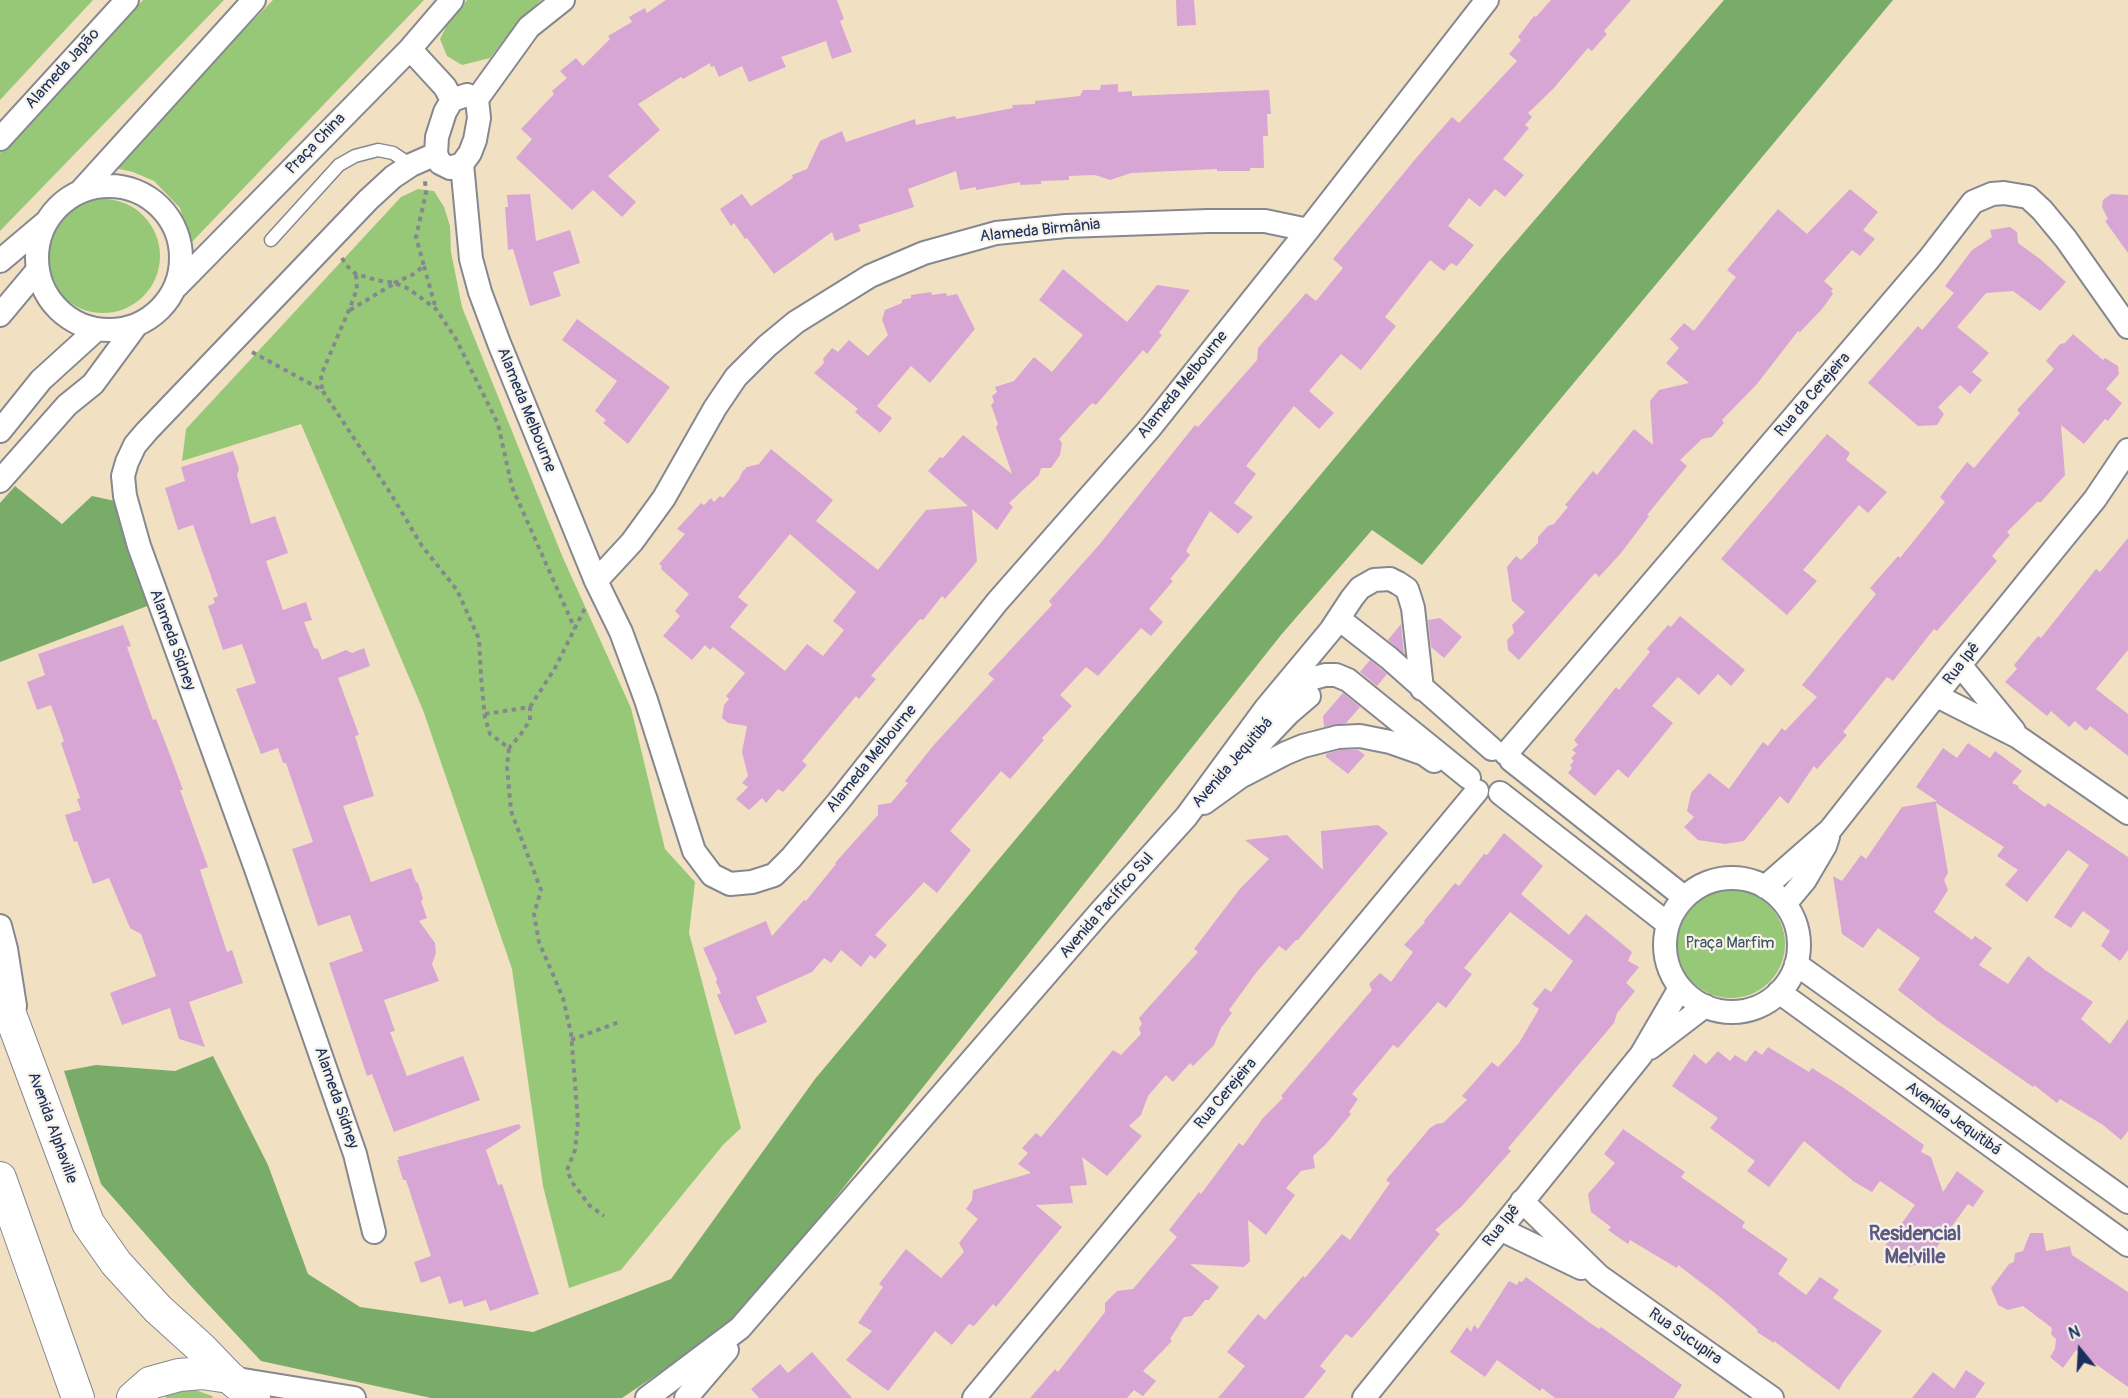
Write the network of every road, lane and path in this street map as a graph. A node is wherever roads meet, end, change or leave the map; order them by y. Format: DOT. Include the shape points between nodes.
graph roads {
  1 [pos="127,0"];
  2 [pos="254,0"];
  3 [pos="452,0"];
  4 [pos="562,0"];
  5 [pos="1487,0"];
  6 [pos="410,49"];
  7 [pos="477,99"];
  8 [pos="452,100"];
  9 [pos="0,139"];
  10 [pos="436,154"];
  11 [pos="462,164"];
  12 [pos="411,165"];
  13 [pos="80,192"];
  14 [pos="46,222"];
  15 [pos="1308,230"];
  16 [pos="334,236"];
  17 [pos="271,240"];
  18 [pos="0,261"];
  19 [pos="424,266"];
  20 [pos="36,273"];
  21 [pos="356,274"];
  22 [pos="376,280"];
  23 [pos="395,283"];
  24 [pos="177,286"];
  25 [pos="380,293"];
  26 [pos="436,309"];
  27 [pos="349,310"];
  28 [pos="0,315"];
  29 [pos="135,327"];
  30 [pos="2128,327"];
  31 [pos="96,330"];
  32 [pos="233,342"];
  33 [pos="322,390"];
  34 [pos="0,431"];
  35 [pos="2128,450"];
  36 [pos="2128,467"];
  37 [pos="0,481"];
  38 [pos="2095,499"];
  39 [pos="597,583"];
  40 [pos="1335,625"];
  41 [pos="575,629"];
  42 [pos="1960,665"];
  43 [pos="1422,689"];
  44 [pos="1937,696"];
  45 [pos="530,707"];
  46 [pos="485,714"];
  47 [pos="2018,737"];
  48 [pos="509,748"];
  49 [pos="1424,754"];
  50 [pos="1497,754"];
  51 [pos="1473,784"];
  52 [pos="1500,793"];
  53 [pos="2128,813"];
  54 [pos="1186,817"];
  55 [pos="1830,830"];
  56 [pos="1765,887"];
  57 [pos="1684,897"];
  58 [pos="1785,904"];
  59 [pos="1668,924"];
  60 [pos="0,926"];
  61 [pos="1796,964"];
  62 [pos="0,987"];
  63 [pos="1680,988"];
  64 [pos="1779,992"];
  65 [pos="1705,1006"];
  66 [pos="619,1022"];
  67 [pos="571,1040"];
  68 [pos="1641,1055"];
  69 [pos="27,1060"];
  70 [pos="0,1178"];
  71 [pos="1522,1201"];
  72 [pos="2128,1202"];
  73 [pos="604,1216"];
  74 [pos="1500,1229"];
  75 [pos="374,1232"];
  76 [pos="2128,1245"];
  77 [pos="1599,1276"];
  78 [pos="740,1328"];
  79 [pos="229,1377"];
  80 [pos="146,1393"];
  81 [pos="78,1398"];
  82 [pos="254,1398"];
  83 [pos="354,1398"];
  84 [pos="647,1398"];
  85 [pos="686,1398"];
  86 [pos="974,1398"];
  87 [pos="1364,1398"];
  88 [pos="1772,1398"];
  1 -- 9 [label="street, Alameda Japão"];
  2 -- 13 [label="street"];
  3 -- 6 [label="street, Praça China"];
  4 -- 7 [label="street" via="529,27"];
  5 -- 15 [label="street, Alameda Melbourne"];
  6 -- 8 [label="street"];
  6 -- 24 [label="street, Praça China"];
  7 -- 8 [label="street" via="467,95"];
  7 -- 11 [label="street" via="475,140"];
  8 -- 10 [label="street" via="437,137"];
  10 -- 11 [label="street" via="440,164 450,168"];
  10 -- 12 [label="street, Alameda Sidney"];
  11 -- 39 [label="street, Alameda Melbourne" via="471,259 480,292"];
  12 -- 16 [label="street, Alameda Sidney" via="393,177"];
  12 -- 17 [label="lane" via="393,153 378,150 355,156 339,165"];
  12 -- 19 [label="path" via="425,181 426,194 416,237"];
  13 -- 14 [label="street"];
  13 -- 24 [label="street" via="103,186 127,188 149,198 166,214 178,235 182,259"];
  14 -- 18 [label="street"];
  14 -- 20 [label="street" via="38,241"];
  15 -- 39 [label="street, Alameda Birmânia" via="1265,221 1208,221 1066,226 996,233 924,253 870,276 796,322 736,377 664,498"];
  15 -- 39 [label="street, Alameda Melbourne" via="1150,428 997,602 838,802 774,874 730,884 712,875 701,863 621,632"];
  16 -- 21 [label="path" via="346,265"];
  16 -- 32 [label="street, Alameda Sidney"];
  19 -- 23 [label="path"];
  19 -- 26 [label="path"];
  20 -- 28 [label="street"];
  20 -- 31 [label="street" via="62,314"];
  21 -- 22 [label="path"];
  21 -- 27 [label="path" via="357,289"];
  22 -- 23 [label="path"];
  22 -- 25 [label="path" via="381,285"];
  23 -- 25 [label="path"];
  23 -- 26 [label="path"];
  24 -- 29 [label="street, Praça China" via="162,305"];
  25 -- 27 [label="path"];
  26 -- 41 [label="path" via="456,339 498,424 512,487"];
  27 -- 33 [label="path" via="321,375"];
  29 -- 31 [label="street"];
  29 -- 37 [label="street, Praça China" via="93,384 67,405"];
  30 -- 50 [label="street, Rua da Cerejeira" via="2066,239 2028,197 1992,194 1973,202 1929,259"];
  31 -- 34 [label="street" via="41,380"];
  32 -- 33 [label="path"];
  32 -- 75 [label="street, Alameda Sidney" via="135,445 123,476 125,496 157,598 355,1154"];
  33 -- 46 [label="path" via="422,546 457,590 479,639"];
  35 -- 38 [label="street, Rua Ipê"];
  36 -- 38 [label="street, Rua Ipê"];
  38 -- 42 [label="street, Rua Ipê"];
  39 -- 41 [label="path"];
  40 -- 43 [label="street" via="1389,658"];
  40 -- 43 [label="street, Avenida Pacífico Sul" via="1360,588 1374,580 1390,579 1407,590 1413,608"];
  40 -- 50 [label="street"];
  40 -- 54 [label="street, Avenida Pacífico Sul" via="1266,708"];
  41 -- 45 [label="path"];
  42 -- 44 [label="street, Rua Ipê"];
  42 -- 47 [label="street"];
  43 -- 50 [label="street"];
  44 -- 47 [label="street"];
  44 -- 55 [label="street, Rua Ipê"];
  45 -- 46 [label="path"];
  45 -- 48 [label="path" via="530,720"];
  46 -- 48 [label="path" via="490,734"];
  47 -- 53 [label="street"];
  48 -- 67 [label="path" via="511,811 541,890 534,914 539,942 563,998"];
  49 -- 51 [label="street"];
  49 -- 54 [label="street" via="1390,741 1360,736 1318,742 1286,753 1240,777"];
  49 -- 54 [label="street, Avenida Jequitibá" via="1351,700 1326,688 1288,714"];
  50 -- 51 [label="street, Rua Cerejeira" via="1470,764"];
  50 -- 52 [label="street" via="1514,767 1511,783"];
  50 -- 57 [label="street"];
  51 -- 52 [label="street" via="1492,795"];
  51 -- 54 [label="street, Avenida Jequitibá" via="1348,680 1325,675 1300,685"];
  51 -- 86 [label="street, Rua Cerejeira"];
  52 -- 59 [label="street"];
  54 -- 78 [label="street, Avenida Pacífico Sul"];
  55 -- 56 [label="street, Rua Ipê"];
  55 -- 58 [label="street, Rua Ipê" via="1805,880"];
  56 -- 57 [label="street" via="1749,880 1715,880"];
  56 -- 58 [label="street"];
  57 -- 59 [label="street"];
  58 -- 61 [label="street" via="1798,932"];
  59 -- 63 [label="street" via="1666,958"];
  60 -- 69 [label="street"];
  61 -- 64 [label="street"];
  61 -- 72 [label="street, Avenida Jequitibá"];
  62 -- 69 [label="main road, Avenida Alphaville"];
  63 -- 65 [label="street"];
  63 -- 68 [label="street, Rua Ipê"];
  64 -- 65 [label="street" via="1763,1004 1744,1010"];
  64 -- 76 [label="street, Avenida Jequitibá"];
  65 -- 68 [label="street, Rua Ipê"];
  66 -- 67 [label="path"];
  67 -- 73 [label="path" via="578,1121 575,1150 567,1170 590,1206"];
  68 -- 71 [label="street, Rua Ipê"];
  69 -- 79 [label="main road, Avenida Alphaville" via="88,1222 116,1263"];
  70 -- 81 [label="main road"];
  71 -- 74 [label="street, Rua Ipê"];
  71 -- 77 [label="street, Rua Sucupira"];
  74 -- 77 [label="street, Rua Sucupira"];
  74 -- 87 [label="street, Rua Ipê"];
  77 -- 88 [label="street, Rua Sucupira"];
  78 -- 84 [label="street, Avenida Pacífico Sul"];
  78 -- 85 [label="street, Avenida Pacífico Sul"];
  79 -- 80 [label="main road" via="179,1375"];
  79 -- 82 [label="main road"];
  79 -- 83 [label="street"];
}
